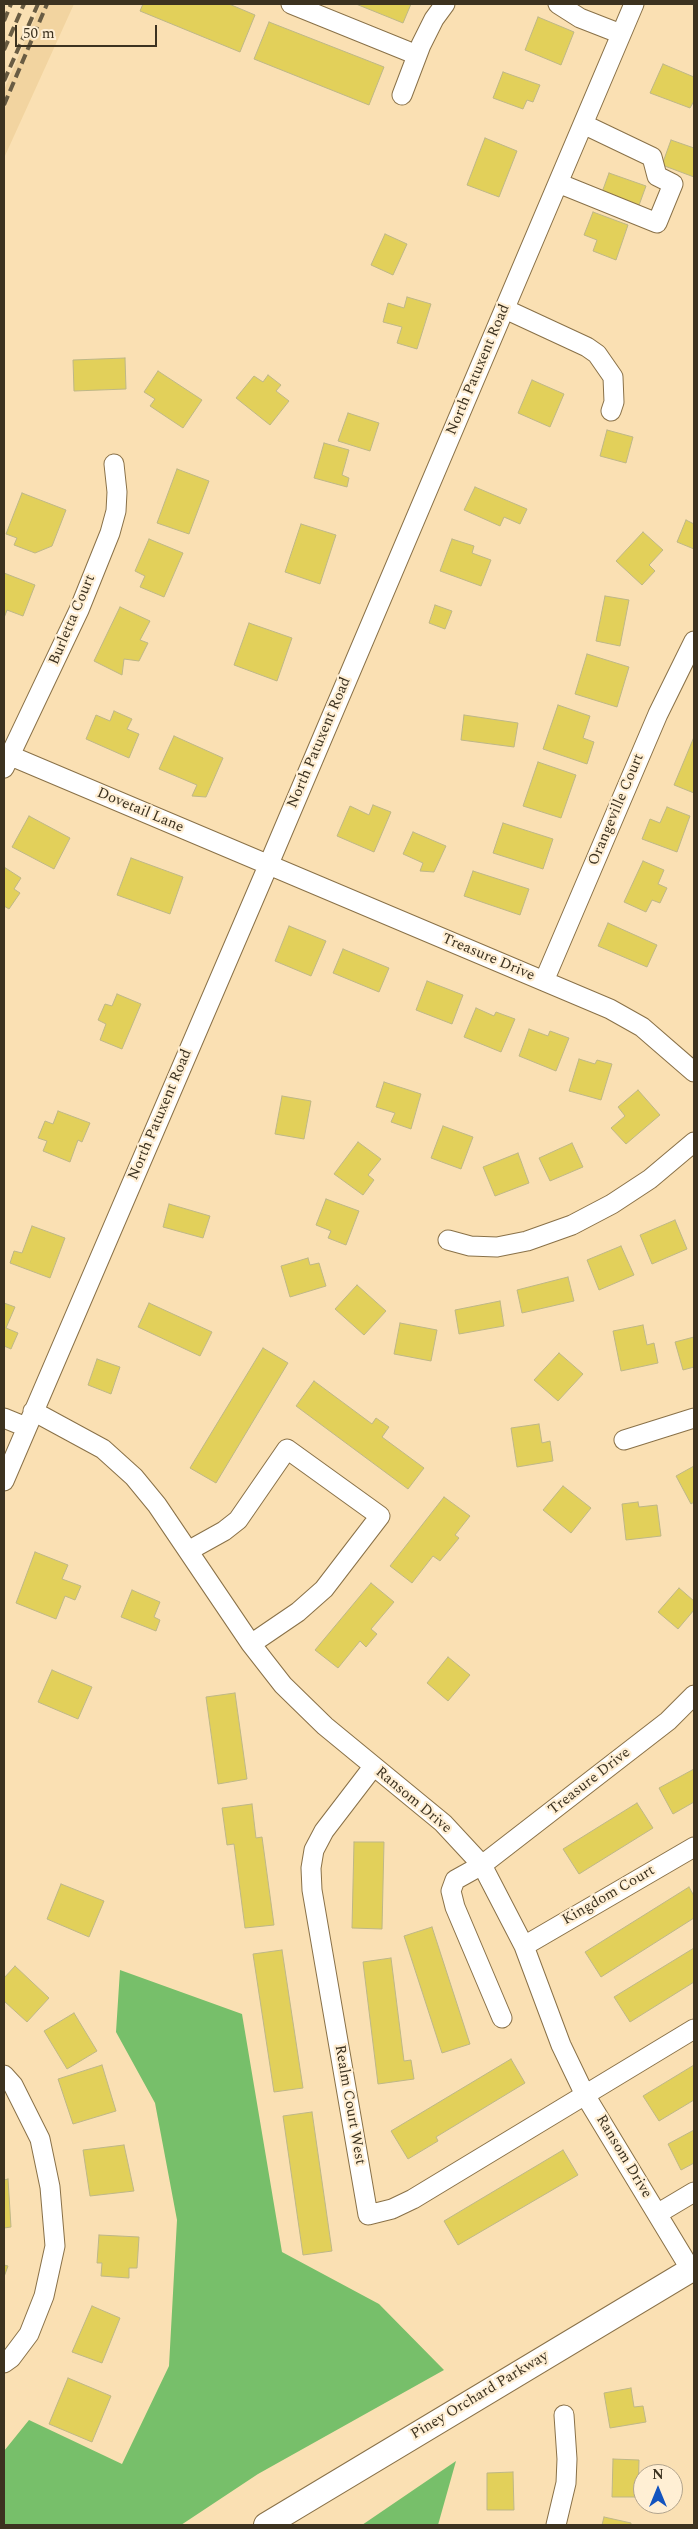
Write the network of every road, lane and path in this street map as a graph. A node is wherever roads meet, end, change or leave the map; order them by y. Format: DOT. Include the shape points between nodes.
graph roads {
  1 [pos="291,4"];
  2 [pos="445,4"];
  3 [pos="558,4"];
  4 [pos="634,4"];
  5 [pos="621,34"];
  6 [pos="418,55"];
  7 [pos="402,95"];
  8 [pos="583,124"];
  9 [pos="558,184"];
  10 [pos="505,309"];
  11 [pos="611,411"];
  12 [pos="114,464"];
  13 [pos="694,641"];
  14 [pos="8,762"];
  15 [pos="268,866"];
  16 [pos="544,981"];
  17 [pos="694,1072"];
  18 [pos="694,1142"];
  19 [pos="448,1240"];
  20 [pos="4,1418"];
  21 [pos="694,1418"];
  22 [pos="30,1419"];
  23 [pos="624,1440"];
  24 [pos="4,1480"];
  25 [pos="188,1551"];
  26 [pos="251,1644"];
  27 [pos="694,1695"];
  28 [pos="374,1767"];
  29 [pos="694,1846"];
  30 [pos="482,1865"];
  31 [pos="524,1946"];
  32 [pos="502,2018"];
  33 [pos="694,2029"];
  34 [pos="4,2075"];
  35 [pos="586,2095"];
  36 [pos="694,2192"];
  37 [pos="657,2214"];
  38 [pos="693,2269"];
  39 [pos="4,2363"];
  40 [pos="564,2415"];
  41 [pos="266,2525"];
  42 [pos="556,2525"];
  1 -- 6 [label="street"];
  2 -- 6 [label="street" via="434,19"];
  3 -- 5 [label="street" via="580,18"];
  4 -- 5 [label="street, North Patuxent Road"];
  5 -- 8 [label="street, North Patuxent Road"];
  6 -- 7 [label="street"];
  8 -- 9 [label="street, North Patuxent Road"];
  8 -- 9 [label="street" via="652,157 657,176 673,184 657,223"];
  9 -- 10 [label="street, North Patuxent Road"];
  10 -- 11 [label="street" via="597,354 613,376"];
  10 -- 15 [label="street, North Patuxent Road"];
  12 -- 14 [label="street, Burletta Court" via="116,511 110,533 79,610"];
  13 -- 16 [label="street, Orangeville Court" via="658,714"];
  14 -- 15 [label="street, Dovetail Lane"];
  15 -- 16 [label="street, Treasure Drive"];
  15 -- 22 [label="street, North Patuxent Road"];
  16 -- 17 [label="street, Treasure Drive" via="610,1009 642,1027"];
  18 -- 19 [label="street" via="650,1179 572,1225 527,1241 497,1247 470,1246"];
  20 -- 22 [label="street, Ransom Drive"];
  21 -- 23 [label="street"];
  22 -- 24 [label="street, North Patuxent Road"];
  22 -- 25 [label="street, Ransom Drive" via="103,1449 158,1504"];
  25 -- 26 [label="street, Ransom Drive"];
  25 -- 26 [label="street" via="224,1532 238,1520 287,1449 380,1516 324,1588 298,1612"];
  26 -- 28 [label="street, Ransom Drive" via="283,1685 324,1726"];
  27 -- 30 [label="street, Treasure Drive" via="668,1721"];
  28 -- 30 [label="street, Ransom Drive" via="443,1822"];
  28 -- 35 [label="street, Realm Court West" via="324,1831 314,1850 311,1868 312,1890 368,2215 392,2209 413,2198"];
  29 -- 31 [label="street, Kingdom Court"];
  30 -- 31 [label="street, Ransom Drive"];
  30 -- 32 [label="street, Treasure Drive" via="454,1880 450,1891"];
  31 -- 35 [label="street, Ransom Drive" via="561,2045"];
  33 -- 35 [label="street"];
  34 -- 39 [label="street" via="13,2085 40,2139 50,2187 55,2246 44,2296 29,2334"];
  35 -- 37 [label="street, Ransom Drive"];
  36 -- 37 [label="street"];
  37 -- 38 [label="street, Ransom Drive"];
  38 -- 41 [label="main road, Piney Orchard Parkway"];
  40 -- 42 [label="street" via="566,2483"];
}
